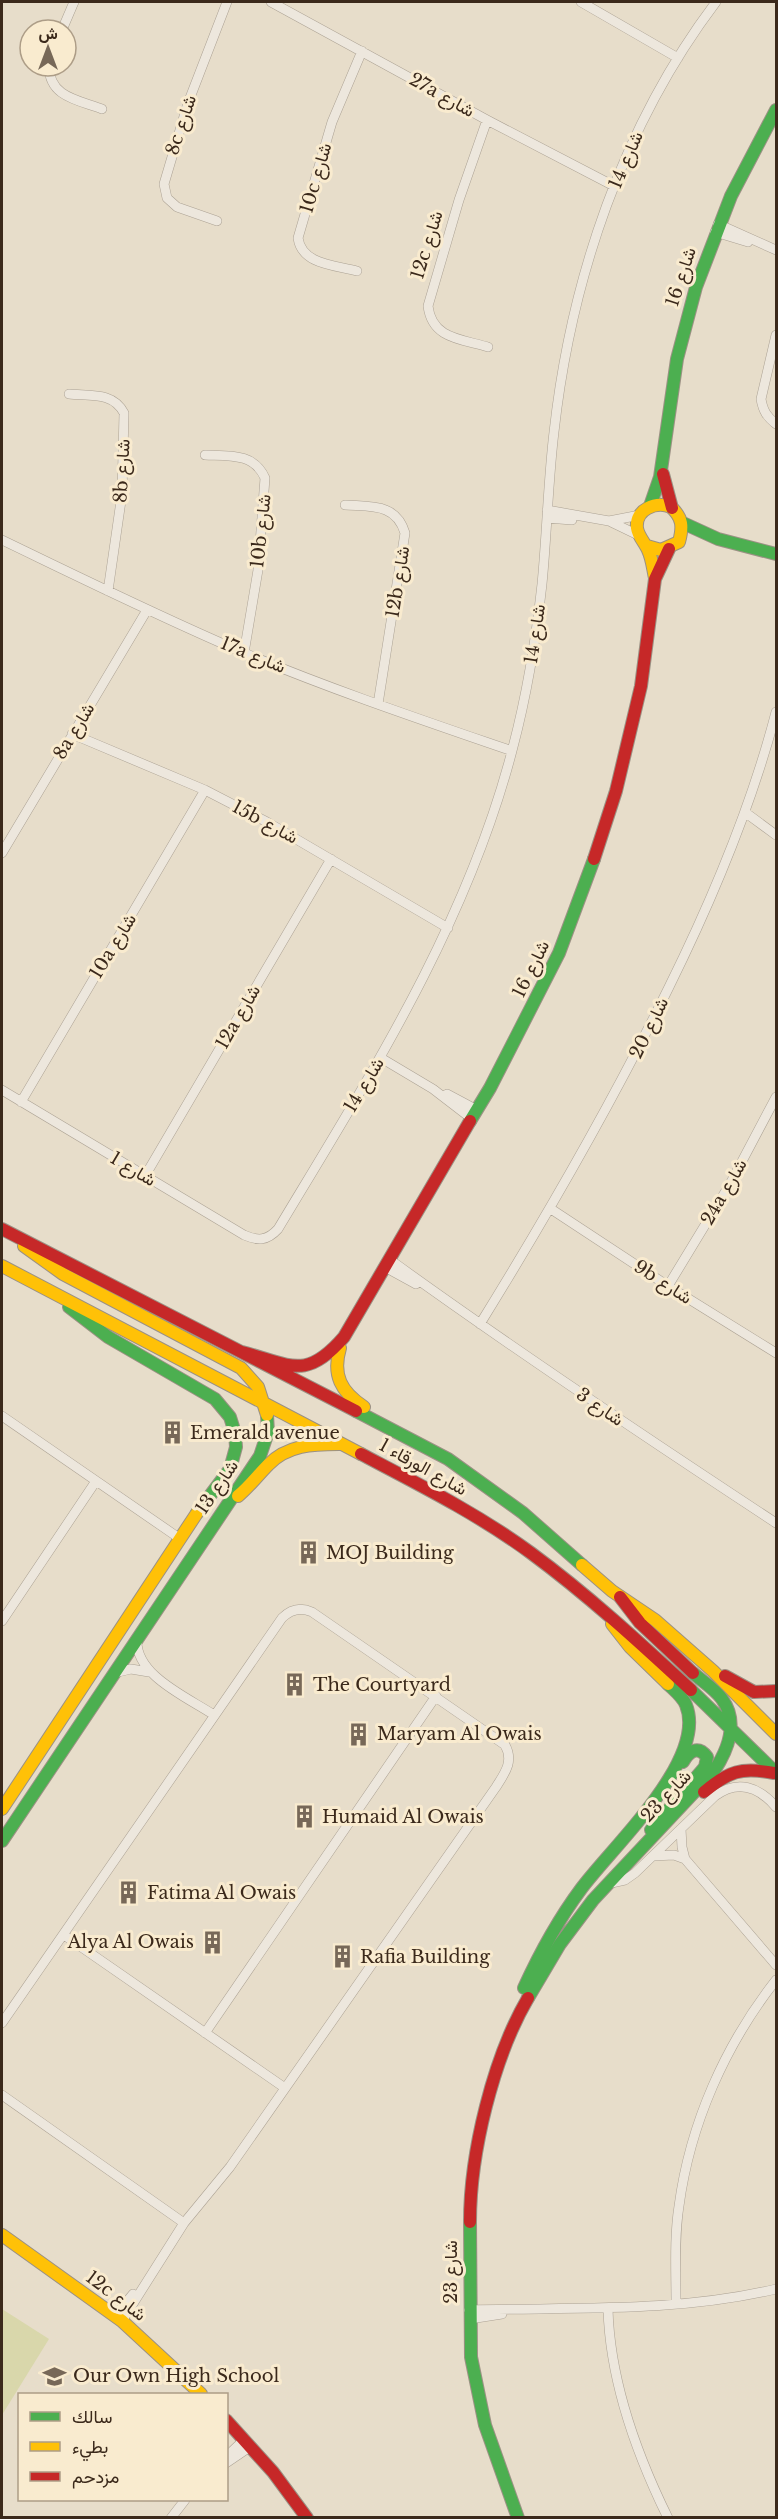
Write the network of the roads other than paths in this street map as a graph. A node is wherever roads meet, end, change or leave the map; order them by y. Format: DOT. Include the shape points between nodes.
graph roads {
  1 [pos="74,2"];
  2 [pos="227,2"];
  3 [pos="271,2"];
  4 [pos="581,2"];
  5 [pos="716,2"];
  6 [pos="67,18"];
  7 [pos="362,51"];
  8 [pos="678,58"];
  9 [pos="50,78"];
  10 [pos="102,108"];
  11 [pos="777,110"];
  12 [pos="488,120"];
  13 [pos="614,186"];
  14 [pos="217,221"];
  15 [pos="717,228"];
  16 [pos="777,250"];
  17 [pos="357,271"];
  18 [pos="777,335"];
  19 [pos="488,347"];
  20 [pos="69,394"];
  21 [pos="777,424"];
  22 [pos="206,454"];
  23 [pos="662,468"];
  24 [pos="345,505"];
  25 [pos="650,506"];
  26 [pos="672,508"];
  27 [pos="547,514"];
  28 [pos="640,515"];
  29 [pos="609,521"];
  30 [pos="683,524"];
  31 [pos="638,535"];
  32 [pos="718,539"];
  33 [pos="2,540"];
  34 [pos="674,545"];
  35 [pos="647,546"];
  36 [pos="777,554"];
  37 [pos="655,579"];
  38 [pos="108,591"];
  39 [pos="147,610"];
  40 [pos="244,653"];
  41 [pos="378,704"];
  42 [pos="777,712"];
  43 [pos="72,734"];
  44 [pos="512,751"];
  45 [pos="205,790"];
  46 [pos="746,813"];
  47 [pos="777,835"];
  48 [pos="2,853"];
  49 [pos="331,859"];
  50 [pos="448,928"];
  51 [pos="381,1058"];
  52 [pos="2,1090"];
  53 [pos="777,1097"];
  54 [pos="21,1102"];
  55 [pos="475,1114"];
  56 [pos="144,1176"];
  57 [pos="551,1209"];
  58 [pos="7,1232"];
  59 [pos="267,1238"];
  60 [pos="387,1263"];
  61 [pos="2,1266"];
  62 [pos="668,1286"];
  63 [pos="55,1294"];
  64 [pos="480,1324"];
  65 [pos="344,1337"];
  66 [pos="242,1352"];
  67 [pos="777,1353"];
  68 [pos="267,1406"];
  69 [pos="2,1416"];
  70 [pos="400,1432"];
  71 [pos="343,1444"];
  72 [pos="96,1482"];
  73 [pos="229,1502"];
  74 [pos="777,1523"];
  75 [pos="179,1538"];
  76 [pos="620,1597"];
  77 [pos="602,1608"];
  78 [pos="2,1621"];
  79 [pos="137,1637"];
  80 [pos="713,1671"];
  81 [pos="149,1672"];
  82 [pos="114,1673"];
  83 [pos="777,1691"];
  84 [pos="436,1696"];
  85 [pos="213,1715"];
  86 [pos="732,1728"];
  87 [pos="777,1734"];
  88 [pos="776,1773"];
  89 [pos="682,1805"];
  90 [pos="651,1806"];
  91 [pos="777,1807"];
  92 [pos="2,1809"];
  93 [pos="681,1829"];
  94 [pos="2,1841"];
  95 [pos="653,1856"];
  96 [pos="631,1858"];
  97 [pos="685,1859"];
  98 [pos="607,1884"];
  99 [pos="64,1935"];
  100 [pos="777,1965"];
  101 [pos="777,1980"];
  102 [pos="2,2024"];
  103 [pos="512,2025"];
  104 [pos="205,2033"];
  105 [pos="285,2088"];
  106 [pos="2,2096"];
  107 [pos="184,2223"];
  108 [pos="2,2235"];
  109 [pos="777,2289"];
  110 [pos="676,2303"];
  111 [pos="608,2309"];
  112 [pos="469,2315"];
  113 [pos="119,2319"];
  114 [pos="200,2393"];
  115 [pos="228,2422"];
  116 [pos="248,2442"];
  117 [pos="228,2456"];
  118 [pos="228,2461"];
  119 [pos="183,2501"];
  120 [pos="171,2517"];
  121 [pos="307,2517"];
  122 [pos="518,2517"];
  123 [pos="668,2517"];
  1 -- 6 [label="street"];
  2 -- 14 [label="street, 8c شارع" via="188,103 164,184 167,198 177,207"];
  3 -- 7 [label="street, 27a شارع"];
  4 -- 8 [label="street"];
  5 -- 8 [label="street, شارع 14"];
  7 -- 12 [label="street, 27a شارع"];
  7 -- 17 [label="street, 10c شارع" via="332,122 298,238 310,259"];
  8 -- 13 [label="street, شارع 14" via="643,120"];
  9 -- 10 [label="street" via="59,92"];
  11 -- 15 [label="street, شارع 16" via="733,188"];
  12 -- 13 [label="street, 27a شارع"];
  12 -- 19 [label="street, 12c شارع" via="447,237 428,306 434,326 442,333"];
  13 -- 27 [label="street, شارع 14" via="587,265 567,347 554,430"];
  15 -- 16 [label="street"];
  15 -- 23 [label="street, شارع 16" via="679,348"];
  18 -- 21 [label="street" via="761,399 762,409"];
  20 -- 38 [label="street, 8b شارع" via="113,399 124,413 122,494"];
  22 -- 40 [label="street, 10b شارع" via="245,458 261,469 265,478 258,570"];
  23 -- 25 [label="street, شارع 16"];
  23 -- 26 [label="street, شارع 16"];
  24 -- 41 [label="street, 12b شارع" via="387,509 402,523 405,533"];
  25 -- 26 [label="street"];
  25 -- 28 [label="street"];
  26 -- 30 [label="street"];
  27 -- 29 [label="street"];
  27 -- 44 [label="street, شارع 14" via="537,624"];
  28 -- 29 [label="street"];
  28 -- 31 [label="street"];
  29 -- 31 [label="street"];
  30 -- 32 [label="street"];
  30 -- 34 [label="street"];
  31 -- 35 [label="street"];
  32 -- 34 [label="street"];
  32 -- 36 [label="street"];
  33 -- 38 [label="street, 17a شارع"];
  34 -- 35 [label="street" via="661,550"];
  34 -- 37 [label="street, شارع 16"];
  35 -- 37 [label="street, شارع 16"];
  37 -- 55 [label="street, شارع 16" via="630,739 598,848 560,953"];
  38 -- 39 [label="street, 17a شارع"];
  39 -- 40 [label="street, 17a شارع"];
  39 -- 43 [label="street, 8a شارع"];
  40 -- 41 [label="street, 17a شارع"];
  41 -- 44 [label="street, 17a شارع"];
  42 -- 46 [label="street, شارع 20"];
  43 -- 45 [label="street, 15b شارع"];
  43 -- 48 [label="street, 8a شارع"];
  44 -- 50 [label="street, شارع 14" via="464,893"];
  45 -- 49 [label="street, 15b شارع"];
  45 -- 54 [label="street, 10a شارع"];
  46 -- 47 [label="street"];
  46 -- 57 [label="street, شارع 20" via="656,1013"];
  49 -- 50 [label="street, 15b شارع"];
  49 -- 56 [label="street, 12a شارع"];
  50 -- 51 [label="street, شارع 14"];
  51 -- 55 [label="street"];
  51 -- 59 [label="street, شارع 14" via="278,1229"];
  52 -- 54 [label="street, شارع 1"];
  53 -- 62 [label="street, 24a شارع"];
  54 -- 56 [label="street, شارع 1"];
  55 -- 60 [label="street, شارع 16"];
  56 -- 59 [label="street, شارع 1" via="244,1235 259,1240"];
  57 -- 62 [label="street, 9b شارع"];
  57 -- 64 [label="street, شارع 20"];
  58 -- 66 [label="street, شارع الورقاء 1"];
  58 -- 68 [label="street, شارع 13" via="57,1271 242,1368 255,1381"];
  60 -- 64 [label="street, شارع 3"];
  60 -- 65 [label="street, شارع 16"];
  61 -- 63 [label="street, شارع الورقاء 1"];
  62 -- 67 [label="street, 9b شارع"];
  63 -- 68 [label="street, شارع الورقاء 1"];
  63 -- 75 [label="street, شارع 13" via="108,1337 215,1399 231,1417 236,1440 233,1462"];
  64 -- 74 [label="street, شارع 3"];
  65 -- 66 [label="street, شارع 16" via="327,1358 308,1367 292,1367"];
  65 -- 70 [label="street, شارع 16" via="335,1367 341,1389"];
  66 -- 70 [label="street, شارع الورقاء 1"];
  68 -- 71 [label="street, شارع الورقاء 1"];
  68 -- 73 [label="street, شارع 13" via="268,1428 263,1449"];
  69 -- 72 [label="street"];
  70 -- 76 [label="street, شارع الورقاء 1" via="460,1467 523,1513"];
  71 -- 73 [label="street" via="308,1444 284,1453"];
  71 -- 77 [label="street, شارع الورقاء 1" via="494,1528"];
  72 -- 75 [label="street"];
  72 -- 78 [label="street"];
  73 -- 79 [label="street, شارع 13"];
  75 -- 92 [label="street, شارع 13"];
  76 -- 80 [label="street, شارع الورقاء 1" via="647,1613"];
  76 -- 86 [label="street" via="640,1623 722,1699"];
  77 -- 86 [label="street, شارع الورقاء 1"];
  77 -- 90 [label="street, شارع 23" via="623,1640 677,1694 688,1712 686,1742"];
  79 -- 81 [label="street" via="139,1656"];
  79 -- 82 [label="street, شارع 13"];
  80 -- 83 [label="street" via="754,1692"];
  80 -- 87 [label="street, شارع الورقاء 1"];
  81 -- 82 [label="street" via="131,1669"];
  81 -- 85 [label="street"];
  82 -- 94 [label="street, شارع 13"];
  84 -- 85 [label="street" via="312,1612 298,1609 282,1618"];
  84 -- 104 [label="street"];
  84 -- 105 [label="street" via="501,1741 509,1754 508,1766"];
  85 -- 99 [label="street"];
  86 -- 88 [label="street, شارع الورقاء 1"];
  86 -- 89 [label="street, شارع 23" via="728,1748 719,1764"];
  88 -- 89 [label="street" via="754,1768 734,1770"];
  89 -- 96 [label="street, شارع 23"];
  90 -- 96 [label="street" via="674,1782 688,1753 703,1752 705,1767 659,1818"];
  90 -- 103 [label="street, شارع 23" via="569,1907 534,1965"];
  91 -- 93 [label="street" via="756,1789 731,1787 715,1796"];
  93 -- 95 [label="street"];
  93 -- 97 [label="street"];
  95 -- 97 [label="street"];
  95 -- 98 [label="street" via="630,1877"];
  96 -- 98 [label="street, شارع 23"];
  97 -- 100 [label="street"];
  98 -- 103 [label="street, شارع 23" via="560,1944"];
  99 -- 102 [label="street"];
  99 -- 104 [label="street"];
  101 -- 110 [label="street" via="726,2056 697,2128 678,2208"];
  103 -- 112 [label="street, شارع 23" via="487,2099 473,2171"];
  104 -- 105 [label="street"];
  105 -- 107 [label="street" via="230,2167"];
  106 -- 107 [label="street"];
  107 -- 113 [label="street"];
  108 -- 113 [label="street, 12c شارع"];
  109 -- 110 [label="street"];
  110 -- 111 [label="street"];
  111 -- 112 [label="street"];
  111 -- 123 [label="street" via="611,2348 623,2402"];
  112 -- 122 [label="street, شارع 23" via="471,2357 480,2405"];
  113 -- 114 [label="street, 12c شارع"];
  115 -- 116 [label="street"];
  116 -- 117 [label="street"];
  116 -- 118 [label="street"];
  116 -- 121 [label="street"];
  119 -- 120 [label="street"];
}
